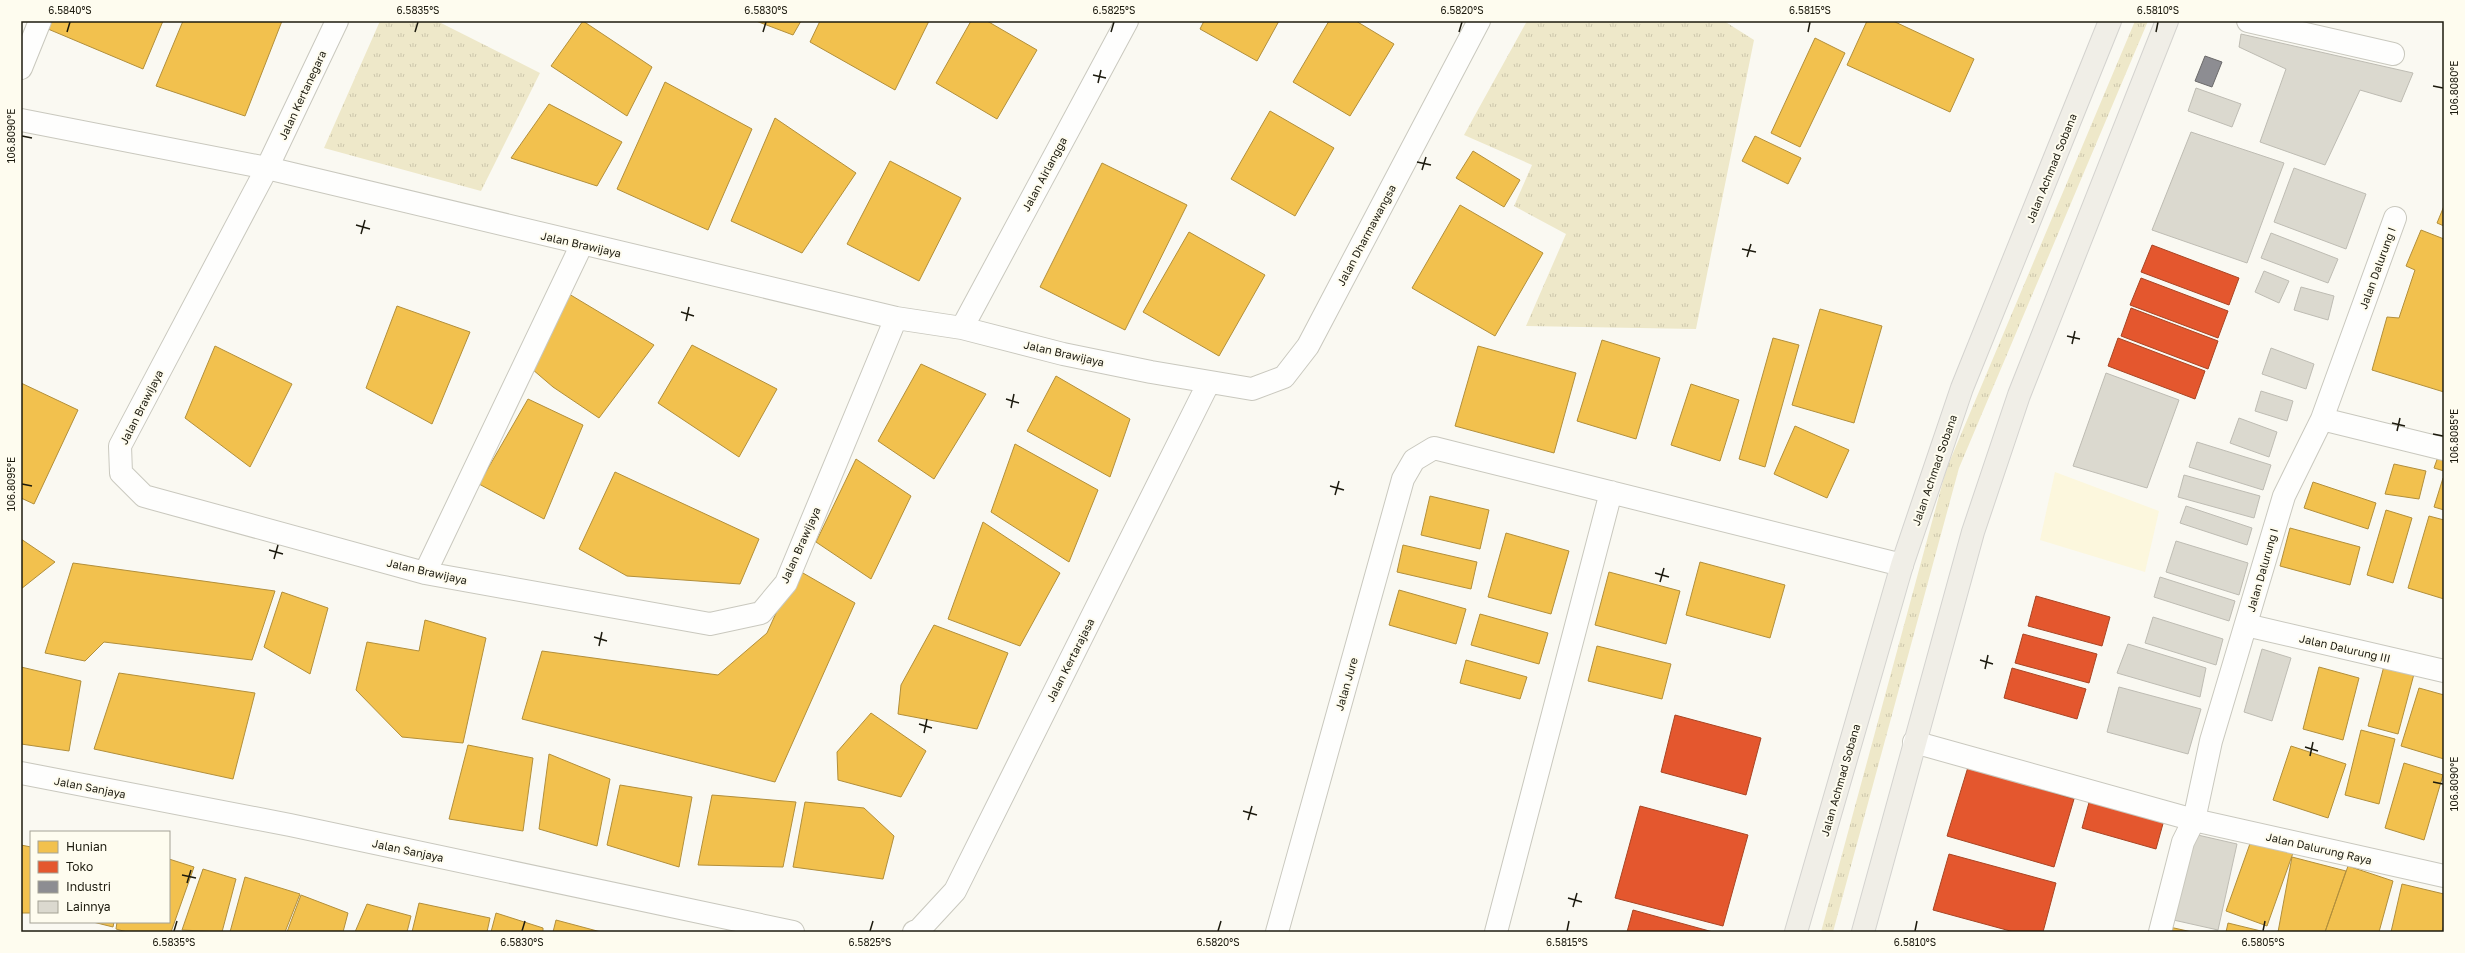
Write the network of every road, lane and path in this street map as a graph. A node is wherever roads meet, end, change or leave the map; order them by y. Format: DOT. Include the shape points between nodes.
graph roads {
  1 [pos="40,21"];
  2 [pos="337,21"];
  3 [pos="1127,21"];
  4 [pos="1478,21"];
  5 [pos="2110,21"];
  6 [pos="2167,21"];
  7 [pos="2248,21"];
  8 [pos="2393,54"];
  9 [pos="21,68"];
  10 [pos="21,120"];
  11 [pos="267,168"];
  12 [pos="2395,218"];
  13 [pos="582,244"];
  14 [pos="896,318"];
  15 [pos="962,328"];
  16 [pos="1209,382"];
  17 [pos="2322,419"];
  18 [pos="2444,449"];
  19 [pos="1611,492"];
  20 [pos="1902,565"];
  21 [pos="425,573"];
  22 [pos="2246,625"];
  23 [pos="2444,671"];
  24 [pos="1914,742"];
  25 [pos="21,773"];
  26 [pos="2194,820"];
  27 [pos="2444,876"];
  28 [pos="917,931"];
  29 [pos="793,932"];
  30 [pos="1277,932"];
  31 [pos="1496,932"];
  32 [pos="1796,932"];
  33 [pos="1863,932"];
  34 [pos="2160,932"];
  1 -- 9 [label="street"];
  2 -- 11 [label="street, Jalan Kertanegara"];
  3 -- 15 [label="street, Jalan Airlangga"];
  4 -- 16 [label="street, Jalan Dharmawangsa" via="1308,346 1284,377 1252,389"];
  5 -- 20 [label="main road, Jalan Achmad Sobana" via="1962,388"];
  6 -- 24 [label="main road" via="2019,395 1973,532"];
  7 -- 8 [label="street"];
  10 -- 11 [label="street, Jalan Brawijaya"];
  11 -- 13 [label="street, Jalan Brawijaya"];
  11 -- 21 [label="street, Jalan Brawijaya" via="120,446 121,473 144,496"];
  12 -- 17 [label="street, Jalan Dalurung I"];
  13 -- 14 [label="street, Jalan Brawijaya"];
  13 -- 21 [label="street"];
  14 -- 15 [label="street, Jalan Brawijaya"];
  14 -- 21 [label="street, Jalan Brawijaya" via="786,583 761,613 710,624"];
  15 -- 16 [label="street, Jalan Brawijaya" via="1063,354"];
  16 -- 28 [label="street, Jalan Kertarajasa" via="955,891"];
  17 -- 18 [label="street"];
  17 -- 22 [label="street, Jalan Dalurung I" via="2284,496"];
  19 -- 20 [label="street"];
  19 -- 30 [label="street, Jalan Jure" via="1434,448 1414,460 1403,479"];
  19 -- 31 [label="street"];
  20 -- 32 [label="main road, Jalan Achmad Sobana"];
  22 -- 23 [label="street, Jalan Dalurung III"];
  22 -- 26 [label="street, Jalan Dalurung I" via="2211,741"];
  24 -- 26 [label="street, Jalan Dalurung Raya"];
  24 -- 33 [label="main road"];
  25 -- 29 [label="street, Jalan Sanjaya" via="290,825"];
  26 -- 27 [label="street, Jalan Dalurung Raya"];
  26 -- 34 [label="street, Jalan Dalurung I" via="2183,842"];
}
